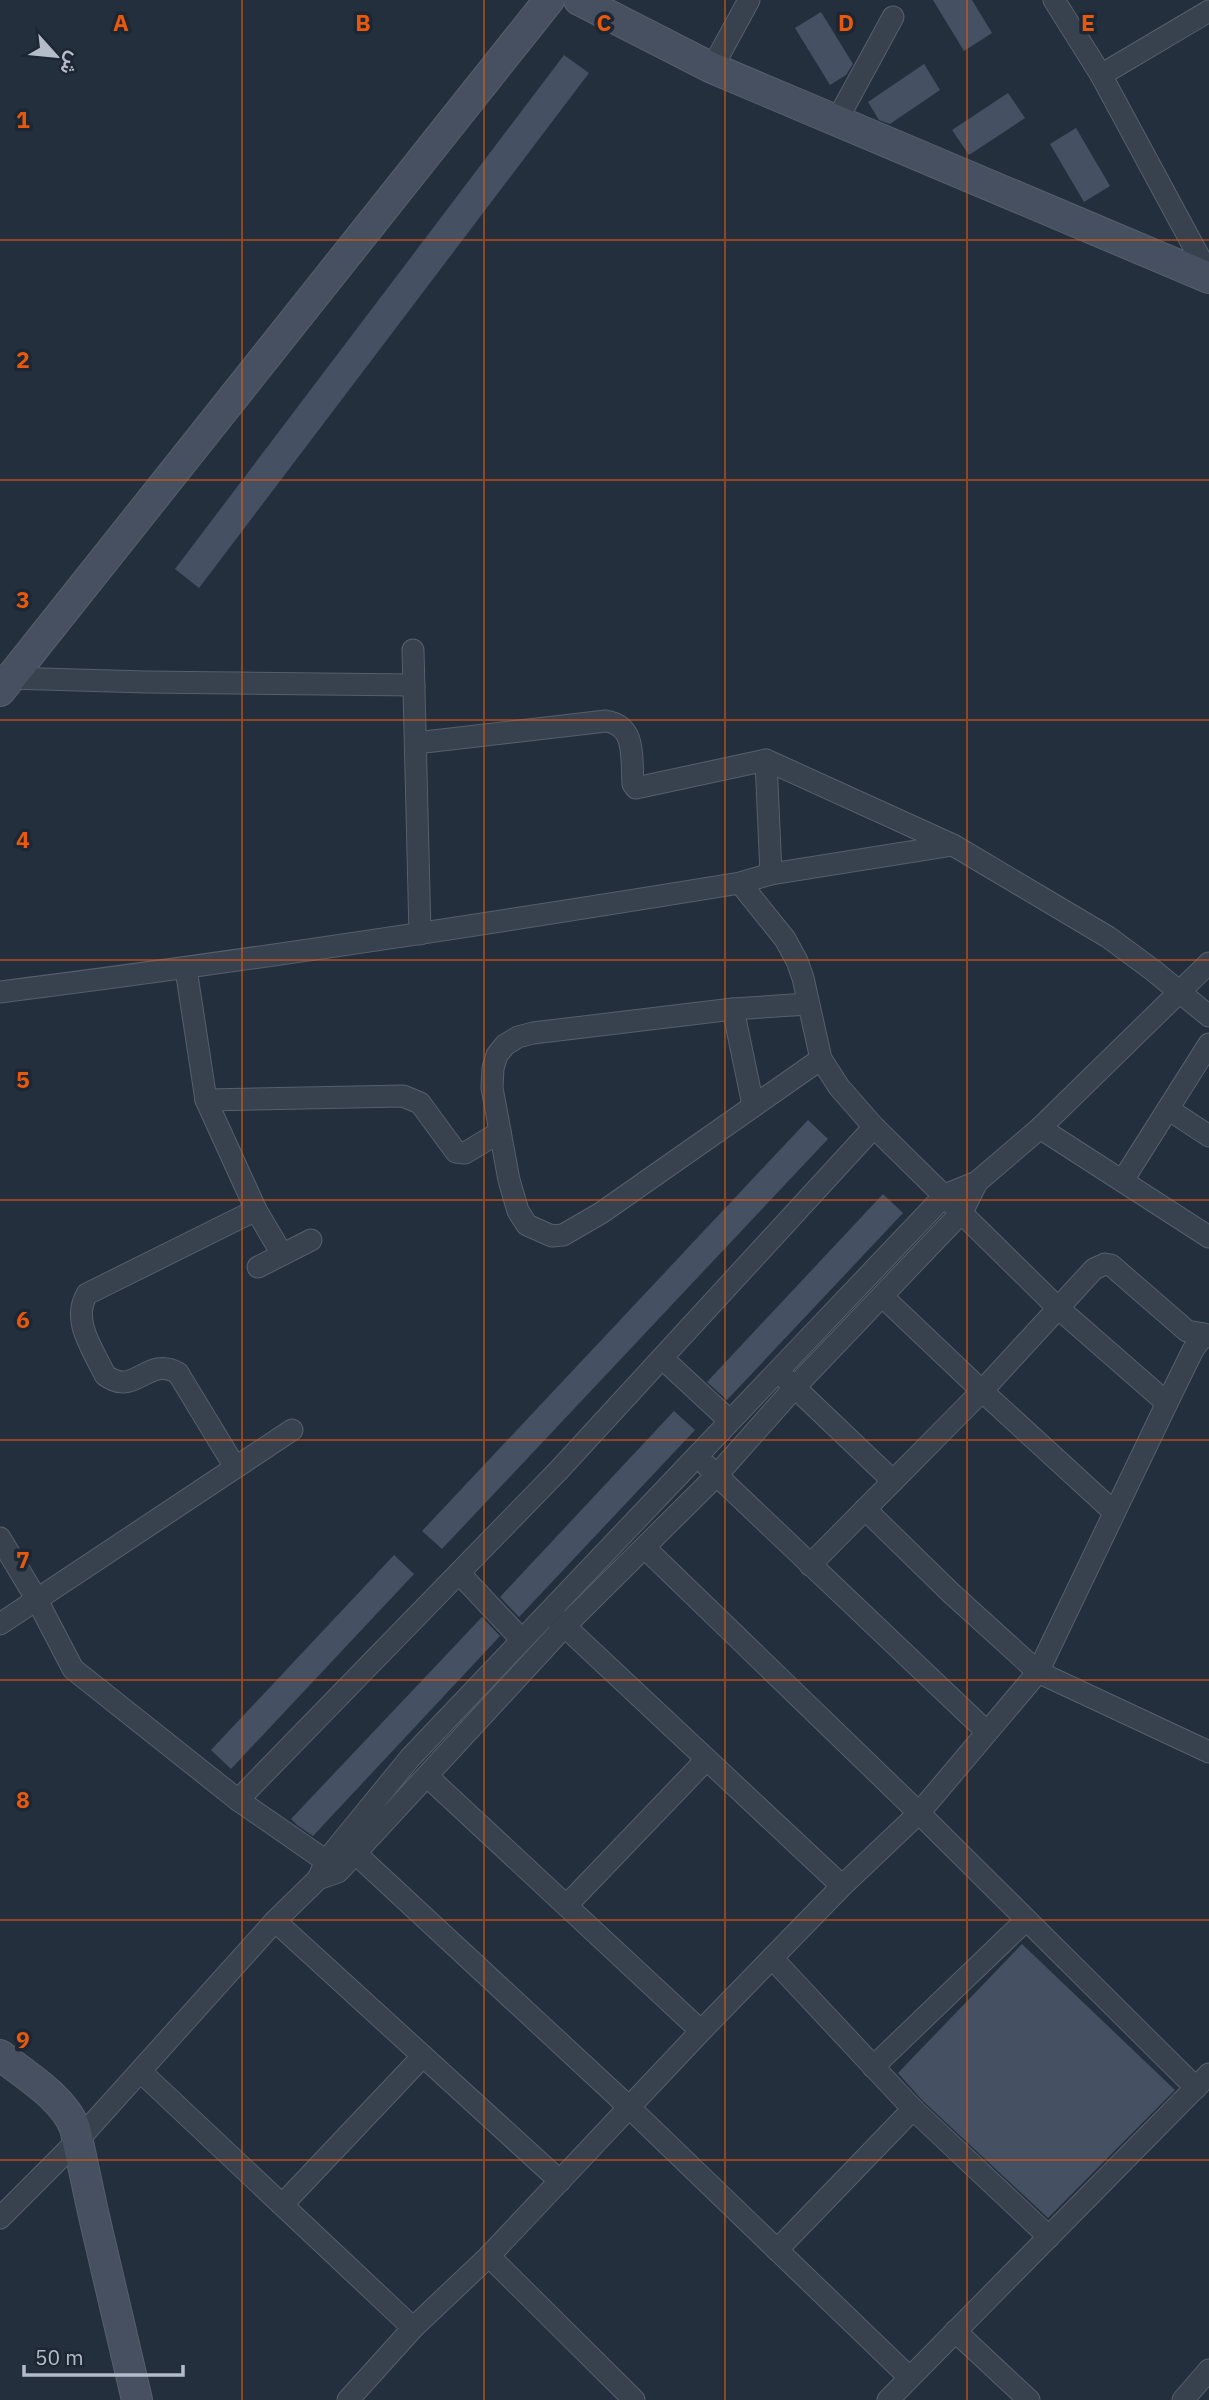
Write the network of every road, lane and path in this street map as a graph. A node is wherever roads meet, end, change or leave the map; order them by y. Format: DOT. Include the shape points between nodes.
graph roads {
  1 [pos="549,0"];
  2 [pos="579,0"];
  3 [pos="749,0"];
  4 [pos="1054,0"];
  5 [pos="610,7"];
  6 [pos="1209,11"];
  7 [pos="893,17"];
  8 [pos="712,68"];
  9 [pos="1101,75"];
  10 [pos="837,120"];
  11 [pos="1209,277"];
  12 [pos="414,650"];
  13 [pos="3,681"];
  14 [pos="414,685"];
  15 [pos="416,743"];
  16 [pos="766,760"];
  17 [pos="953,845"];
  18 [pos="771,874"];
  19 [pos="740,883"];
  20 [pos="420,934"];
  21 [pos="1209,962"];
  22 [pos="186,969"];
  23 [pos="0,992"];
  24 [pos="1180,992"];
  25 [pos="808,1004"];
  26 [pos="733,1009"];
  27 [pos="1209,1016"];
  28 [pos="1209,1044"];
  29 [pos="821,1059"];
  30 [pos="206,1100"];
  31 [pos="753,1105"];
  32 [pos="1168,1110"];
  33 [pos="874,1127"];
  34 [pos="1040,1128"];
  35 [pos="500,1132"];
  36 [pos="1209,1136"];
  37 [pos="1123,1180"];
  38 [pos="977,1182"];
  39 [pos="945,1195"];
  40 [pos="256,1210"];
  41 [pos="962,1212"];
  42 [pos="1209,1237"];
  43 [pos="311,1240"];
  44 [pos="282,1254"];
  45 [pos="258,1267"];
  46 [pos="883,1297"];
  47 [pos="1057,1307"];
  48 [pos="1200,1343"];
  49 [pos="662,1358"];
  50 [pos="778,1371"];
  51 [pos="794,1387"];
  52 [pos="982,1391"];
  53 [pos="1167,1403"];
  54 [pos="730,1421"];
  55 [pos="292,1430"];
  56 [pos="697,1456"];
  57 [pos="235,1466"];
  58 [pos="716,1476"];
  59 [pos="893,1481"];
  60 [pos="865,1509"];
  61 [pos="1114,1512"];
  62 [pos="0,1538"];
  63 [pos="645,1548"];
  64 [pos="810,1566"];
  65 [pos="458,1573"];
  66 [pos="37,1600"];
  67 [pos="550,1611"];
  68 [pos="0,1624"];
  69 [pos="564,1627"];
  70 [pos="522,1640"];
  71 [pos="1038,1672"];
  72 [pos="987,1732"];
  73 [pos="1209,1752"];
  74 [pos="706,1760"];
  75 [pos="427,1776"];
  76 [pos="238,1800"];
  77 [pos="919,1813"];
  78 [pos="355,1853"];
  79 [pos="327,1871"];
  80 [pos="842,1886"];
  81 [pos="567,1905"];
  82 [pos="275,1921"];
  83 [pos="1025,1921"];
  84 [pos="772,1958"];
  85 [pos="701,2031"];
  86 [pos="0,2055"];
  87 [pos="423,2056"];
  88 [pos="873,2067"];
  89 [pos="141,2072"];
  90 [pos="1203,2081"];
  91 [pos="630,2108"];
  92 [pos="913,2109"];
  93 [pos="79,2139"];
  94 [pos="560,2181"];
  95 [pos="25,2193"];
  96 [pos="282,2205"];
  97 [pos="0,2218"];
  98 [pos="1049,2236"];
  99 [pos="0,2238"];
  100 [pos="777,2250"];
  101 [pos="489,2256"];
  102 [pos="413,2328"];
  103 [pos="955,2331"];
  104 [pos="1209,2370"];
  105 [pos="909,2377"];
  106 [pos="137,2400"];
  107 [pos="348,2400"];
  108 [pos="634,2400"];
  109 [pos="888,2400"];
  110 [pos="1029,2400"];
  111 [pos="1183,2400"];
  1 -- 13 [label="street"];
  2 -- 5 [label="street"];
  3 -- 8 [label="street"];
  4 -- 9 [label="street"];
  5 -- 8 [label="street"];
  6 -- 9 [label="street"];
  7 -- 10 [label="street"];
  8 -- 10 [label="street"];
  9 -- 11 [label="street"];
  10 -- 11 [label="street"];
  12 -- 14 [label="street"];
  13 -- 14 [label="street"];
  14 -- 15 [label="street"];
  15 -- 16 [label="street" via="613,722 629,736 633,786 639,788"];
  15 -- 20 [label="street"];
  16 -- 17 [label="street"];
  16 -- 18 [label="street"];
  17 -- 18 [label="street"];
  17 -- 24 [label="street" via="1108,937"];
  18 -- 19 [label="street"];
  19 -- 20 [label="street"];
  19 -- 25 [label="street" via="785,939 803,978"];
  20 -- 22 [label="street"];
  21 -- 24 [label="street"];
  22 -- 23 [label="street"];
  22 -- 30 [label="street"];
  24 -- 27 [label="street"];
  24 -- 34 [label="street"];
  25 -- 26 [label="street"];
  25 -- 29 [label="street"];
  26 -- 31 [label="street"];
  26 -- 35 [label="street" via="518,1037 505,1045 493,1068"];
  28 -- 32 [label="street"];
  29 -- 31 [label="street"];
  29 -- 33 [label="street"];
  30 -- 35 [label="street" via="403,1096 420,1103 456,1152 465,1153"];
  30 -- 40 [label="street"];
  31 -- 35 [label="street" via="563,1235 552,1236 527,1224 518,1211"];
  32 -- 36 [label="street"];
  32 -- 37 [label="street"];
  33 -- 39 [label="street"];
  33 -- 49 [label="street"];
  34 -- 37 [label="street"];
  34 -- 38 [label="street"];
  37 -- 42 [label="street"];
  38 -- 39 [label="street"];
  38 -- 41 [label="street"];
  39 -- 41 [label="street"];
  39 -- 50 [label="street"];
  40 -- 44 [label="street"];
  40 -- 57 [label="street" via="88,1294 80,1311 105,1375 124,1383 158,1368 178,1373"];
  41 -- 46 [label="street"];
  41 -- 47 [label="street"];
  43 -- 44 [label="street"];
  44 -- 45 [label="street"];
  46 -- 51 [label="street"];
  46 -- 52 [label="street"];
  47 -- 48 [label="street" via="1094,1269 1111,1265"];
  47 -- 52 [label="street"];
  47 -- 53 [label="street"];
  48 -- 53 [label="street"];
  49 -- 54 [label="street"];
  49 -- 65 [label="street"];
  50 -- 51 [label="street"];
  50 -- 54 [label="street"];
  51 -- 58 [label="street"];
  51 -- 59 [label="street"];
  52 -- 59 [label="street"];
  52 -- 61 [label="street"];
  53 -- 61 [label="street"];
  54 -- 56 [label="street"];
  55 -- 57 [label="street"];
  56 -- 58 [label="street"];
  56 -- 67 [label="street"];
  57 -- 66 [label="street"];
  58 -- 63 [label="street"];
  58 -- 64 [label="street"];
  59 -- 60 [label="street"];
  60 -- 64 [label="street"];
  60 -- 71 [label="street"];
  61 -- 71 [label="street"];
  62 -- 66 [label="street"];
  63 -- 69 [label="street"];
  63 -- 77 [label="street"];
  64 -- 72 [label="street"];
  65 -- 70 [label="street"];
  65 -- 76 [label="street"];
  66 -- 68 [label="street"];
  66 -- 76 [label="street" via="73,1669"];
  67 -- 69 [label="street"];
  67 -- 70 [label="street"];
  69 -- 74 [label="street"];
  69 -- 75 [label="street"];
  70 -- 79 [label="street" via="410,1759"];
  71 -- 72 [label="street"];
  71 -- 73 [label="street"];
  72 -- 77 [label="street"];
  74 -- 80 [label="street"];
  74 -- 81 [label="street"];
  75 -- 78 [label="street"];
  75 -- 81 [label="street"];
  76 -- 79 [label="street"];
  77 -- 80 [label="street"];
  77 -- 83 [label="street"];
  78 -- 79 [label="street"];
  78 -- 91 [label="street"];
  79 -- 82 [label="street"];
  80 -- 84 [label="street"];
  81 -- 85 [label="street"];
  82 -- 87 [label="street"];
  82 -- 89 [label="street"];
  83 -- 88 [label="street"];
  83 -- 90 [label="street"];
  84 -- 85 [label="street"];
  84 -- 88 [label="street"];
  85 -- 91 [label="street"];
  86 -- 93 [label="street" via="57,2102 71,2118"];
  87 -- 94 [label="street"];
  87 -- 96 [label="street"];
  88 -- 92 [label="street"];
  89 -- 93 [label="street"];
  89 -- 96 [label="street"];
  90 -- 98 [label="street"];
  91 -- 94 [label="street"];
  91 -- 100 [label="street"];
  92 -- 98 [label="street"];
  92 -- 100 [label="street"];
  93 -- 95 [label="street"];
  93 -- 106 [label="street"];
  94 -- 101 [label="street"];
  95 -- 97 [label="street"];
  95 -- 99 [label="street"];
  96 -- 102 [label="street"];
  98 -- 103 [label="street"];
  100 -- 105 [label="street"];
  101 -- 102 [label="street"];
  101 -- 108 [label="street"];
  102 -- 107 [label="street"];
  103 -- 105 [label="street"];
  103 -- 110 [label="street"];
  104 -- 111 [label="street"];
  105 -- 109 [label="street"];
}
